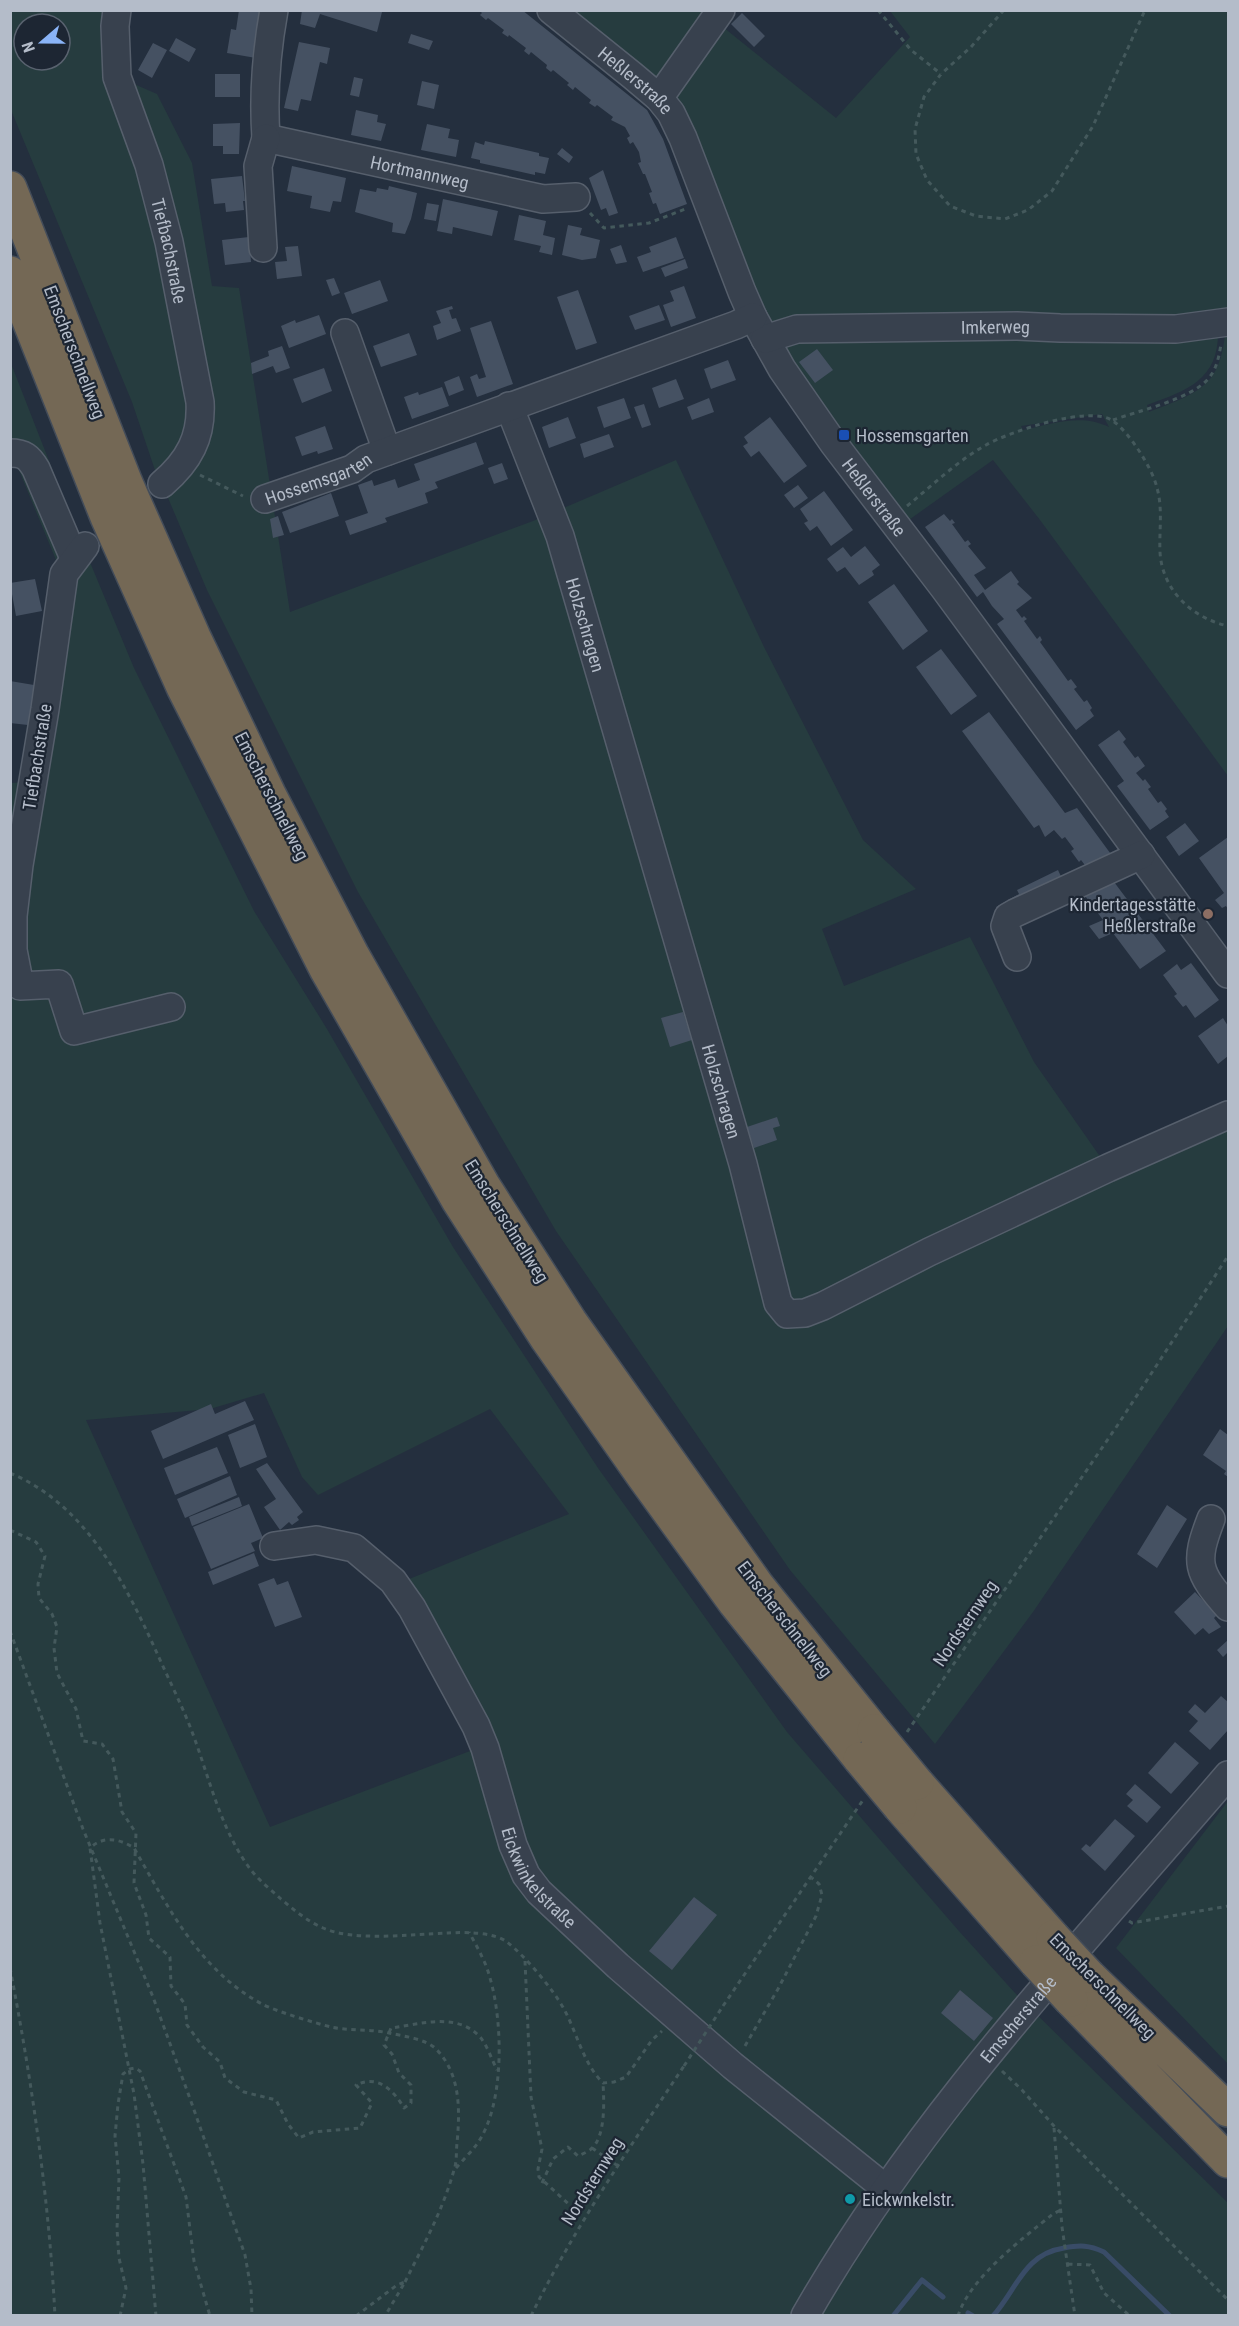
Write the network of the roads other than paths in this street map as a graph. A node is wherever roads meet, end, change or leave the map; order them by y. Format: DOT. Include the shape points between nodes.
graph roads {
  1 [pos="117,10"];
  2 [pos="274,10"];
  3 [pos="551,10"];
  4 [pos="721,10"];
  5 [pos="659,98"];
  6 [pos="266,138"];
  7 [pos="10,188"];
  8 [pos="576,197"];
  9 [pos="263,248"];
  10 [pos="10,273"];
  11 [pos="1225,323"];
  12 [pos="759,328"];
  13 [pos="345,333"];
  14 [pos="509,406"];
  15 [pos="387,451"];
  16 [pos="10,453"];
  17 [pos="162,484"];
  18 [pos="265,500"];
  19 [pos="1141,855"];
  20 [pos="1017,957"];
  21 [pos="1228,974"];
  22 [pos="171,1007"];
  23 [pos="1228,1115"];
  24 [pos="1211,1519"];
  25 [pos="274,1546"];
  26 [pos="1228,1607"];
  27 [pos="879,1743"];
  28 [pos="1228,1775"];
  29 [pos="1080,1988"];
  30 [pos="1228,2110"];
  31 [pos="1228,2161"];
  32 [pos="885,2188"];
  33 [pos="805,2316"];
  1 -- 17 [label="street, Tiefbachstraße" via="117,77 149,165 169,242 200,402 201,423 183,465"];
  2 -- 6 [label="street" via="266,57"];
  3 -- 5 [label="street, Heßlerstraße"];
  4 -- 5 [label="street"];
  5 -- 12 [label="street, Heßlerstraße" via="683,138"];
  6 -- 8 [label="street, Hortmannweg" via="543,200"];
  6 -- 9 [label="street" via="258,166"];
  7 -- 27 [label="highway, Emscherschnellweg" via="126,483 194,637 352,956 483,1185 570,1321 757,1585"];
  10 -- 27 [label="highway, Emscherschnellweg" via="107,517 183,687 326,969 458,1200 547,1339 735,1603"];
  11 -- 12 [label="street, Imkerweg" via="1176,329"];
  12 -- 14 [label="street, Hossemsgarten" via="736,325"];
  12 -- 19 [label="street, Heßlerstraße" via="790,383"];
  13 -- 15 [label="street, Hossemsgarten"];
  14 -- 15 [label="street, Hossemsgarten"];
  14 -- 23 [label="street, Holzschragen" via="560,536 743,1164 773,1285 787,1314 823,1306 928,1252"];
  15 -- 18 [label="street, Hossemsgarten" via="352,469"];
  16 -- 22 [label="street, Tiefbachstraße" via="21,453 30,459 79,552 63,574 19,865 13,950 20,986 59,984 74,1031"];
  19 -- 20 [label="street" via="1008,917 1005,926"];
  19 -- 21 [label="street, Heßlerstraße"];
  24 -- 26 [label="street" via="1201,1545 1200,1562 1206,1580"];
  25 -- 32 [label="street, Eickwinkelstraße" via="316,1540 354,1548 393,1581 412,1608 476,1726 526,1875 552,1907 618,1966 733,2066"];
  27 -- 29 [label="highway, Emscherschnellweg, bridge" via="908,1795"];
  28 -- 32 [label="street, Emscherstraße" via="987,2056"];
  29 -- 30 [label="highway, Emscherschnellweg"];
  29 -- 31 [label="highway, Emscherschnellweg"];
  32 -- 33 [label="street, Emscherstraße"];
}
